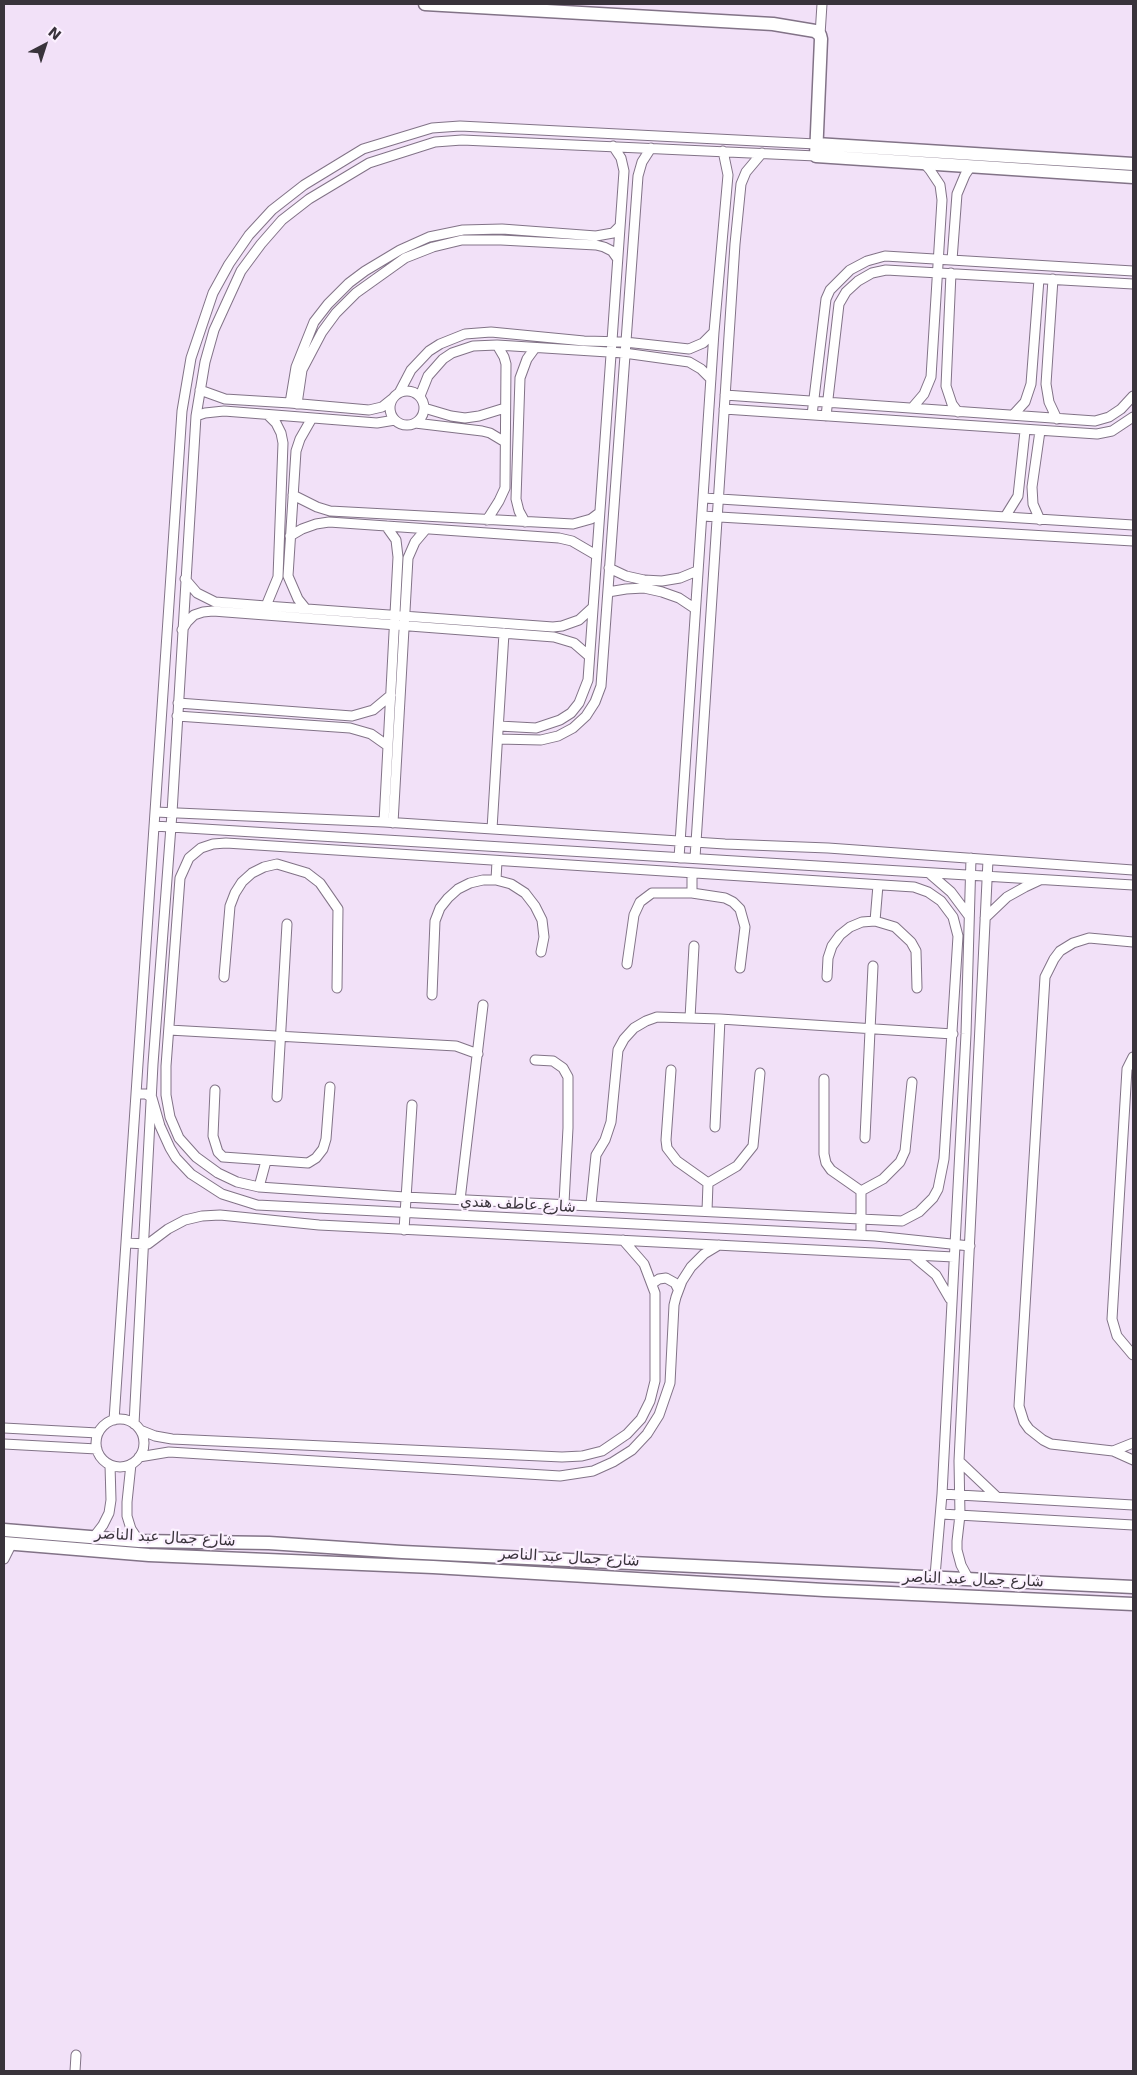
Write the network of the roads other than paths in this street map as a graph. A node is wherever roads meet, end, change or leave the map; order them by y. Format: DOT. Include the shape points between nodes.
graph roads {
  1 [pos="425,4"];
  2 [pos="822,4"];
  3 [pos="820,35"];
  4 [pos="613,146"];
  5 [pos="650,148"];
  6 [pos="816,150"];
  7 [pos="723,152"];
  8 [pos="762,153"];
  9 [pos="924,163"];
  10 [pos="1133,164"];
  11 [pos="971,166"];
  12 [pos="1133,177"];
  13 [pos="620,227"];
  14 [pos="617,258"];
  15 [pos="939,260"];
  16 [pos="952,260"];
  17 [pos="1133,271"];
  18 [pos="938,273"];
  19 [pos="951,273"];
  20 [pos="1039,278"];
  21 [pos="1054,280"];
  22 [pos="1133,284"];
  23 [pos="714,332"];
  24 [pos="612,342"];
  25 [pos="625,342"];
  26 [pos="497,345"];
  27 [pos="535,348"];
  28 [pos="612,353"];
  29 [pos="624,353"];
  30 [pos="711,379"];
  31 [pos="200,390"];
  32 [pos="725,395"];
  33 [pos="395,396"];
  34 [pos="420,396"];
  35 [pos="1133,396"];
  36 [pos="814,401"];
  37 [pos="827,402"];
  38 [pos="293,404"];
  39 [pos="424,408"];
  40 [pos="505,408"];
  41 [pos="724,408"];
  42 [pos="912,408"];
  43 [pos="958,412"];
  44 [pos="268,415"];
  45 [pos="812,415"];
  46 [pos="196,416"];
  47 [pos="826,416"];
  48 [pos="1013,416"];
  49 [pos="1133,417"];
  50 [pos="312,418"];
  51 [pos="1057,419"];
  52 [pos="395,420"];
  53 [pos="415,423"];
  54 [pos="1025,430"];
  55 [pos="1040,431"];
  56 [pos="505,442"];
  57 [pos="293,495"];
  58 [pos="704,498"];
  59 [pos="718,499"];
  60 [pos="599,513"];
  61 [pos="702,516"];
  62 [pos="717,517"];
  63 [pos="1005,517"];
  64 [pos="487,520"];
  65 [pos="1040,520"];
  66 [pos="525,522"];
  67 [pos="1133,525"];
  68 [pos="386,526"];
  69 [pos="426,529"];
  70 [pos="290,536"];
  71 [pos="1133,541"];
  72 [pos="596,555"];
  73 [pos="609,568"];
  74 [pos="697,571"];
  75 [pos="185,579"];
  76 [pos="608,592"];
  77 [pos="266,606"];
  78 [pos="592,608"];
  79 [pos="694,608"];
  80 [pos="306,609"];
  81 [pos="400,620"];
  82 [pos="182,630"];
  83 [pos="504,633"];
  84 [pos="589,656"];
  85 [pos="390,695"];
  86 [pos="178,703"];
  87 [pos="177,716"];
  88 [pos="499,726"];
  89 [pos="498,739"];
  90 [pos="388,746"];
  91 [pos="155,812"];
  92 [pos="172,813"];
  93 [pos="384,822"];
  94 [pos="393,823"];
  95 [pos="154,826"];
  96 [pos="171,827"];
  97 [pos="492,829"];
  98 [pos="680,841"];
  99 [pos="696,842"];
  100 [pos="278,847"];
  101 [pos="679,858"];
  102 [pos="695,858"];
  103 [pos="971,858"];
  104 [pos="988,860"];
  105 [pos="497,861"];
  106 [pos="277,864"];
  107 [pos="1133,870"];
  108 [pos="929,873"];
  109 [pos="692,874"];
  110 [pos="970,876"];
  111 [pos="987,876"];
  112 [pos="1043,879"];
  113 [pos="496,880"];
  114 [pos="878,885"];
  115 [pos="1133,885"];
  116 [pos="692,893"];
  117 [pos="969,916"];
  118 [pos="985,918"];
  119 [pos="875,921"];
  120 [pos="287,924"];
  121 [pos="1133,942"];
  122 [pos="694,946"];
  123 [pos="541,952"];
  124 [pos="627,964"];
  125 [pos="873,966"];
  126 [pos="740,968"];
  127 [pos="224,976"];
  128 [pos="827,977"];
  129 [pos="337,988"];
  130 [pos="917,988"];
  131 [pos="432,995"];
  132 [pos="483,1006"];
  133 [pos="690,1018"];
  134 [pos="720,1018"];
  135 [pos="870,1028"];
  136 [pos="169,1030"];
  137 [pos="953,1034"];
  138 [pos="280,1037"];
  139 [pos="478,1054"];
  140 [pos="1133,1057"];
  141 [pos="535,1060"];
  142 [pos="671,1070"];
  143 [pos="760,1073"];
  144 [pos="824,1079"];
  145 [pos="912,1082"];
  146 [pos="330,1087"];
  147 [pos="214,1090"];
  148 [pos="136,1094"];
  149 [pos="152,1098"];
  150 [pos="277,1098"];
  151 [pos="412,1104"];
  152 [pos="715,1127"];
  153 [pos="865,1138"];
  154 [pos="266,1161"];
  155 [pos="708,1183"];
  156 [pos="259,1188"];
  157 [pos="861,1191"];
  158 [pos="405,1197"];
  159 [pos="460,1200"];
  160 [pos="564,1204"];
  161 [pos="591,1204"];
  162 [pos="707,1210"];
  163 [pos="404,1213"];
  164 [pos="861,1219"];
  165 [pos="404,1230"];
  166 [pos="861,1235"];
  167 [pos="623,1240"];
  168 [pos="932,1242"];
  169 [pos="126,1243"];
  170 [pos="955,1244"];
  171 [pos="144,1245"];
  172 [pos="719,1245"];
  173 [pos="970,1246"];
  174 [pos="912,1254"];
  175 [pos="930,1256"];
  176 [pos="954,1257"];
  177 [pos="653,1283"];
  178 [pos="678,1289"];
  179 [pos="952,1302"];
  180 [pos="1133,1355"];
  181 [pos="114,1420"];
  182 [pos="137,1427"];
  183 [pos="4,1428"];
  184 [pos="98,1433"];
  185 [pos="1133,1442"];
  186 [pos="4,1444"];
  187 [pos="97,1449"];
  188 [pos="1113,1451"];
  189 [pos="139,1457"];
  190 [pos="1133,1460"];
  191 [pos="959,1461"];
  192 [pos="131,1464"];
  193 [pos="110,1465"];
  194 [pos="942,1494"];
  195 [pos="960,1496"];
  196 [pos="997,1497"];
  197 [pos="1133,1503"];
  198 [pos="941,1514"];
  199 [pos="960,1515"];
  200 [pos="1133,1525"];
  201 [pos="4,1530"];
  202 [pos="93,1538"];
  203 [pos="138,1540"];
  204 [pos="8,1543"];
  205 [pos="402,1552"];
  206 [pos="435,1553"];
  207 [pos="4,1559"];
  208 [pos="401,1566"];
  209 [pos="433,1567"];
  210 [pos="935,1576"];
  211 [pos="968,1578"];
  212 [pos="1133,1587"];
  213 [pos="1133,1604"];
  214 [pos="76,2056"];
  215 [pos="75,2071"];
  1 -- 3 [label="main road" via="774,24 807,29"];
  2 -- 3 [label="street"];
  3 -- 6 [label="main road"];
  4 -- 5 [label="street"];
  4 -- 13 [label="street" via="624,171"];
  4 -- 31 [label="street" via="462,140 435,142 369,162 334,182 282,220 242,271 214,330"];
  5 -- 7 [label="street"];
  5 -- 25 [label="street" via="638,176"];
  6 -- 8 [label="street"];
  6 -- 9 [label="main road"];
  6 -- 10 [label="main road"];
  6 -- 91 [label="street" via="460,126 432,128 363,149 304,185 272,210 249,235 212,293 191,358 182,411"];
  7 -- 8 [label="street"];
  7 -- 23 [label="street" via="728,175"];
  8 -- 32 [label="street" via="746,172 741,184"];
  9 -- 11 [label="main road"];
  9 -- 15 [label="street" via="936,177 942,191"];
  11 -- 12 [label="main road"];
  11 -- 16 [label="street" via="957,194"];
  13 -- 14 [label="street"];
  13 -- 38 [label="street" via="605,236 502,229 463,230 428,237 400,250 349,283 314,322 296,367"];
  14 -- 24 [label="street"];
  14 -- 38 [label="street" via="612,251 596,245 462,240 404,258 356,292 322,332 302,370"];
  15 -- 16 [label="street"];
  15 -- 18 [label="street"];
  15 -- 36 [label="street" via="885,256 850,270 830,290 826,300"];
  16 -- 17 [label="street"];
  18 -- 19 [label="street"];
  18 -- 37 [label="street" via="886,270 865,277 846,292 839,304"];
  18 -- 42 [label="street" via="931,377 924,394"];
  19 -- 20 [label="street"];
  19 -- 43 [label="street" via="946,386"];
  20 -- 21 [label="street"];
  20 -- 48 [label="street" via="1031,384 1025,402"];
  21 -- 22 [label="street"];
  21 -- 51 [label="street" via="1046,384 1049,402"];
  23 -- 25 [label="street" via="703,343 689,349"];
  23 -- 30 [label="street"];
  24 -- 25 [label="street"];
  24 -- 28 [label="street"];
  24 -- 33 [label="street" via="491,332 465,334 424,355"];
  25 -- 29 [label="street"];
  26 -- 27 [label="street"];
  26 -- 34 [label="street" via="462,348 447,356 434,367"];
  26 -- 40 [label="street" via="506,364"];
  27 -- 28 [label="street"];
  27 -- 66 [label="street" via="520,378 516,499 518,511"];
  28 -- 29 [label="street"];
  28 -- 60 [label="street"];
  29 -- 30 [label="street" via="689,362"];
  29 -- 73 [label="street"];
  30 -- 58 [label="street"];
  31 -- 38 [label="street" via="225,400"];
  31 -- 46 [label="street"];
  32 -- 36 [label="street"];
  32 -- 41 [label="street"];
  33 -- 34 [label="street" via="407,391"];
  33 -- 38 [label="street" via="382,407 369,410"];
  33 -- 52 [label="street" via="390,412"];
  34 -- 39 [label="street"];
  35 -- 51 [label="street" via="1121,409 1095,422"];
  36 -- 37 [label="street"];
  36 -- 45 [label="street"];
  37 -- 42 [label="street"];
  37 -- 47 [label="street"];
  39 -- 40 [label="street" via="465,418"];
  39 -- 53 [label="street" via="422,417"];
  40 -- 56 [label="street"];
  41 -- 45 [label="street"];
  41 -- 59 [label="street"];
  42 -- 43 [label="street"];
  43 -- 48 [label="street"];
  44 -- 46 [label="street" via="219,411"];
  44 -- 50 [label="street"];
  44 -- 77 [label="street" via="276,422 283,442 278,577"];
  45 -- 47 [label="street"];
  46 -- 75 [label="street"];
  47 -- 54 [label="street"];
  48 -- 51 [label="street"];
  49 -- 55 [label="street" via="1112,430 1097,434"];
  50 -- 52 [label="street" via="377,423"];
  50 -- 57 [label="street" via="296,451"];
  52 -- 53 [label="street" via="407,425"];
  53 -- 56 [label="street" via="482,431"];
  54 -- 55 [label="street"];
  54 -- 63 [label="street" via="1018,496"];
  55 -- 65 [label="street" via="1032,487 1033,504"];
  56 -- 64 [label="street" via="505,488"];
  57 -- 64 [label="street" via="330,511"];
  57 -- 70 [label="street"];
  58 -- 59 [label="street"];
  58 -- 61 [label="street"];
  59 -- 62 [label="street"];
  59 -- 63 [label="street"];
  60 -- 66 [label="street" via="573,524"];
  60 -- 72 [label="street"];
  61 -- 62 [label="street"];
  61 -- 74 [label="street"];
  62 -- 71 [label="street"];
  62 -- 99 [label="street"];
  63 -- 65 [label="street"];
  64 -- 66 [label="street"];
  65 -- 67 [label="street"];
  68 -- 69 [label="street"];
  68 -- 70 [label="street" via="329,522 309,526"];
  68 -- 81 [label="street" via="398,548"];
  69 -- 72 [label="street" via="559,538"];
  69 -- 81 [label="street" via="408,558"];
  70 -- 80 [label="street" via="288,576"];
  72 -- 78 [label="street"];
  73 -- 74 [label="street" via="626,576 662,581"];
  73 -- 76 [label="street"];
  74 -- 79 [label="street"];
  75 -- 77 [label="street" via="197,594 215,602"];
  75 -- 82 [label="street"];
  76 -- 79 [label="street" via="644,588 670,595"];
  76 -- 89 [label="street" via="601,686 586,716 558,736 541,740"];
  77 -- 80 [label="street"];
  78 -- 81 [label="street" via="579,620 553,627"];
  78 -- 84 [label="street"];
  79 -- 98 [label="street"];
  80 -- 81 [label="street"];
  81 -- 82 [label="street" via="213,611 194,615"];
  81 -- 83 [label="street"];
  81 -- 85 [label="street"];
  81 -- 94 [label="street"];
  82 -- 86 [label="street"];
  83 -- 84 [label="street" via="564,639"];
  83 -- 88 [label="street"];
  84 -- 88 [label="street" via="585,692 570,713 543,726"];
  85 -- 86 [label="street" via="373,710 352,716"];
  85 -- 90 [label="street"];
  86 -- 87 [label="street"];
  87 -- 90 [label="street" via="350,728 370,734"];
  87 -- 92 [label="street"];
  88 -- 89 [label="street"];
  89 -- 97 [label="street"];
  90 -- 93 [label="street"];
  91 -- 92 [label="street"];
  91 -- 95 [label="street"];
  92 -- 93 [label="street"];
  92 -- 96 [label="street"];
  93 -- 94 [label="street"];
  94 -- 97 [label="street"];
  95 -- 96 [label="street"];
  95 -- 148 [label="street"];
  96 -- 101 [label="street"];
  96 -- 149 [label="street"];
  97 -- 98 [label="street"];
  98 -- 99 [label="street"];
  98 -- 101 [label="street"];
  99 -- 102 [label="street"];
  99 -- 103 [label="street"];
  100 -- 105 [label="street"];
  100 -- 106 [label="street"];
  100 -- 136 [label="street" via="213,844 200,848 183,867"];
  101 -- 102 [label="street"];
  102 -- 108 [label="street"];
  103 -- 104 [label="street"];
  103 -- 110 [label="street"];
  104 -- 107 [label="street"];
  104 -- 111 [label="street"];
  105 -- 109 [label="street"];
  105 -- 113 [label="street"];
  106 -- 127 [label="street" via="252,873 235,893 230,906"];
  106 -- 129 [label="street" via="307,873 320,883 338,909"];
  108 -- 110 [label="street"];
  108 -- 117 [label="street" via="951,892"];
  109 -- 114 [label="street"];
  109 -- 116 [label="street"];
  110 -- 111 [label="street"];
  110 -- 117 [label="street"];
  111 -- 112 [label="street"];
  111 -- 118 [label="street"];
  112 -- 115 [label="street"];
  112 -- 118 [label="street" via="1016,892"];
  113 -- 123 [label="street" via="525,893 536,906 544,936"];
  113 -- 131 [label="street" via="464,886 440,908 435,921"];
  114 -- 119 [label="street"];
  114 -- 137 [label="street" via="914,887 928,892 941,901 953,917 958,936"];
  116 -- 124 [label="street" via="652,893 640,902 634,914"];
  116 -- 126 [label="street" via="725,898 740,909 745,927"];
  117 -- 170 [label="street"];
  118 -- 173 [label="street"];
  119 -- 128 [label="street" via="862,922 840,935 828,958"];
  119 -- 130 [label="street" via="895,927 911,942 916,951"];
  120 -- 138 [label="street"];
  121 -- 188 [label="street" via="1080,940 1060,951 1045,977 1019,1406 1028,1429 1051,1444"];
  122 -- 133 [label="street"];
  125 -- 135 [label="street"];
  132 -- 139 [label="street"];
  133 -- 134 [label="street"];
  133 -- 161 [label="street" via="658,1017 646,1021 634,1028 618,1050 610,1122 596,1155"];
  134 -- 135 [label="street"];
  134 -- 152 [label="street"];
  135 -- 137 [label="street"];
  135 -- 153 [label="street"];
  136 -- 138 [label="street"];
  136 -- 156 [label="street" via="166,1095 170,1117 180,1138 196,1157 218,1173"];
  137 -- 164 [label="street" via="944,1159 938,1189 927,1205 911,1218"];
  138 -- 139 [label="street" via="456,1046"];
  138 -- 150 [label="street"];
  139 -- 159 [label="street"];
  140 -- 180 [label="street" via="1127,1069 1112,1318 1117,1336"];
  141 -- 160 [label="street" via="553,1061 563,1068 568,1077"];
  142 -- 155 [label="street" via="667,1148 677,1161"];
  143 -- 155 [label="street" via="753,1146 737,1166"];
  144 -- 157 [label="street" via="826,1163"];
  145 -- 157 [label="street" via="903,1156 893,1171"];
  146 -- 154 [label="street" via="326,1139 316,1158 308,1163"];
  147 -- 154 [label="street" via="213,1136 218,1152 223,1157"];
  148 -- 149 [label="street" via="143,1093"];
  148 -- 169 [label="street"];
  149 -- 163 [label="street, شارع عاطف هندي" via="165,1139 176,1158 201,1182 222,1194 269,1206"];
  149 -- 171 [label="street"];
  151 -- 158 [label="street"];
  154 -- 156 [label="street"];
  155 -- 162 [label="street"];
  156 -- 158 [label="street"];
  157 -- 164 [label="street"];
  158 -- 159 [label="street"];
  158 -- 163 [label="street"];
  159 -- 160 [label="street"];
  160 -- 161 [label="street"];
  161 -- 162 [label="street"];
  162 -- 164 [label="street"];
  163 -- 165 [label="street"];
  163 -- 166 [label="street, شارع عاطف هندي"];
  164 -- 166 [label="street"];
  165 -- 167 [label="street, شارع عاطف هندي"];
  165 -- 171 [label="street, شارع عاطف هندي" via="211,1215 176,1224"];
  166 -- 168 [label="street, شارع عاطف هندي"];
  167 -- 172 [label="street, شارع عاطف هندي"];
  167 -- 177 [label="street" via="644,1264"];
  168 -- 170 [label="street, شارع عاطف هندي"];
  168 -- 175 [label="street" via="936,1251"];
  169 -- 171 [label="street"];
  169 -- 181 [label="street"];
  170 -- 173 [label="street, شارع عاطف هندي"];
  170 -- 176 [label="street"];
  171 -- 182 [label="street"];
  172 -- 174 [label="street, شارع عاطف هندي"];
  172 -- 178 [label="street" via="697,1260"];
  173 -- 191 [label="street"];
  174 -- 175 [label="street, شارع عاطف هندي"];
  174 -- 179 [label="street" via="936,1275"];
  175 -- 176 [label="street, شارع عاطف هندي"];
  176 -- 179 [label="street"];
  177 -- 178 [label="street" via="666,1278"];
  177 -- 182 [label="street" via="657,1304 656,1371 650,1401 641,1419 627,1434 592,1454 562,1457 172,1439 155,1436"];
  178 -- 189 [label="street" via="674,1305 670,1384 659,1415 632,1450 593,1471 560,1476 169,1452"];
  179 -- 194 [label="street"];
  181 -- 182 [label="street" via="124,1420"];
  181 -- 184 [label="street"];
  182 -- 189 [label="street" via="144,1442"];
  183 -- 184 [label="street"];
  184 -- 187 [label="street"];
  185 -- 188 [label="street"];
  185 -- 190 [label="street"];
  186 -- 187 [label="street"];
  187 -- 193 [label="street"];
  188 -- 190 [label="street"];
  189 -- 192 [label="street"];
  191 -- 195 [label="street"];
  191 -- 196 [label="street"];
  192 -- 193 [label="street" via="121,1467"];
  192 -- 203 [label="street" via="127,1516"];
  193 -- 202 [label="street" via="109,1513"];
  194 -- 195 [label="street"];
  194 -- 198 [label="street"];
  195 -- 196 [label="street"];
  195 -- 199 [label="street"];
  196 -- 197 [label="street"];
  198 -- 199 [label="street"];
  198 -- 210 [label="street"];
  199 -- 200 [label="street"];
  199 -- 211 [label="street" via="956,1550"];
  201 -- 202 [label="main road, شارع جمال عبد الناصر"];
  202 -- 203 [label="main road, شارع جمال عبد الناصر"];
  203 -- 205 [label="main road, شارع جمال عبد الناصر" via="268,1543"];
  204 -- 207 [label="street"];
  204 -- 208 [label="main road, شارع جمال عبد الناصر" via="149,1555"];
  205 -- 206 [label="main road, شارع جمال عبد الناصر"];
  205 -- 208 [label="main road" via="406,1559"];
  206 -- 209 [label="main road" via="429,1561"];
  206 -- 210 [label="main road, شارع جمال عبد الناصر"];
  208 -- 209 [label="main road, شارع جمال عبد الناصر"];
  209 -- 213 [label="main road, شارع جمال عبد الناصر"];
  210 -- 211 [label="main road, شارع جمال عبد الناصر"];
  211 -- 212 [label="main road, شارع جمال عبد الناصر"];
  214 -- 215 [label="street"];
}
